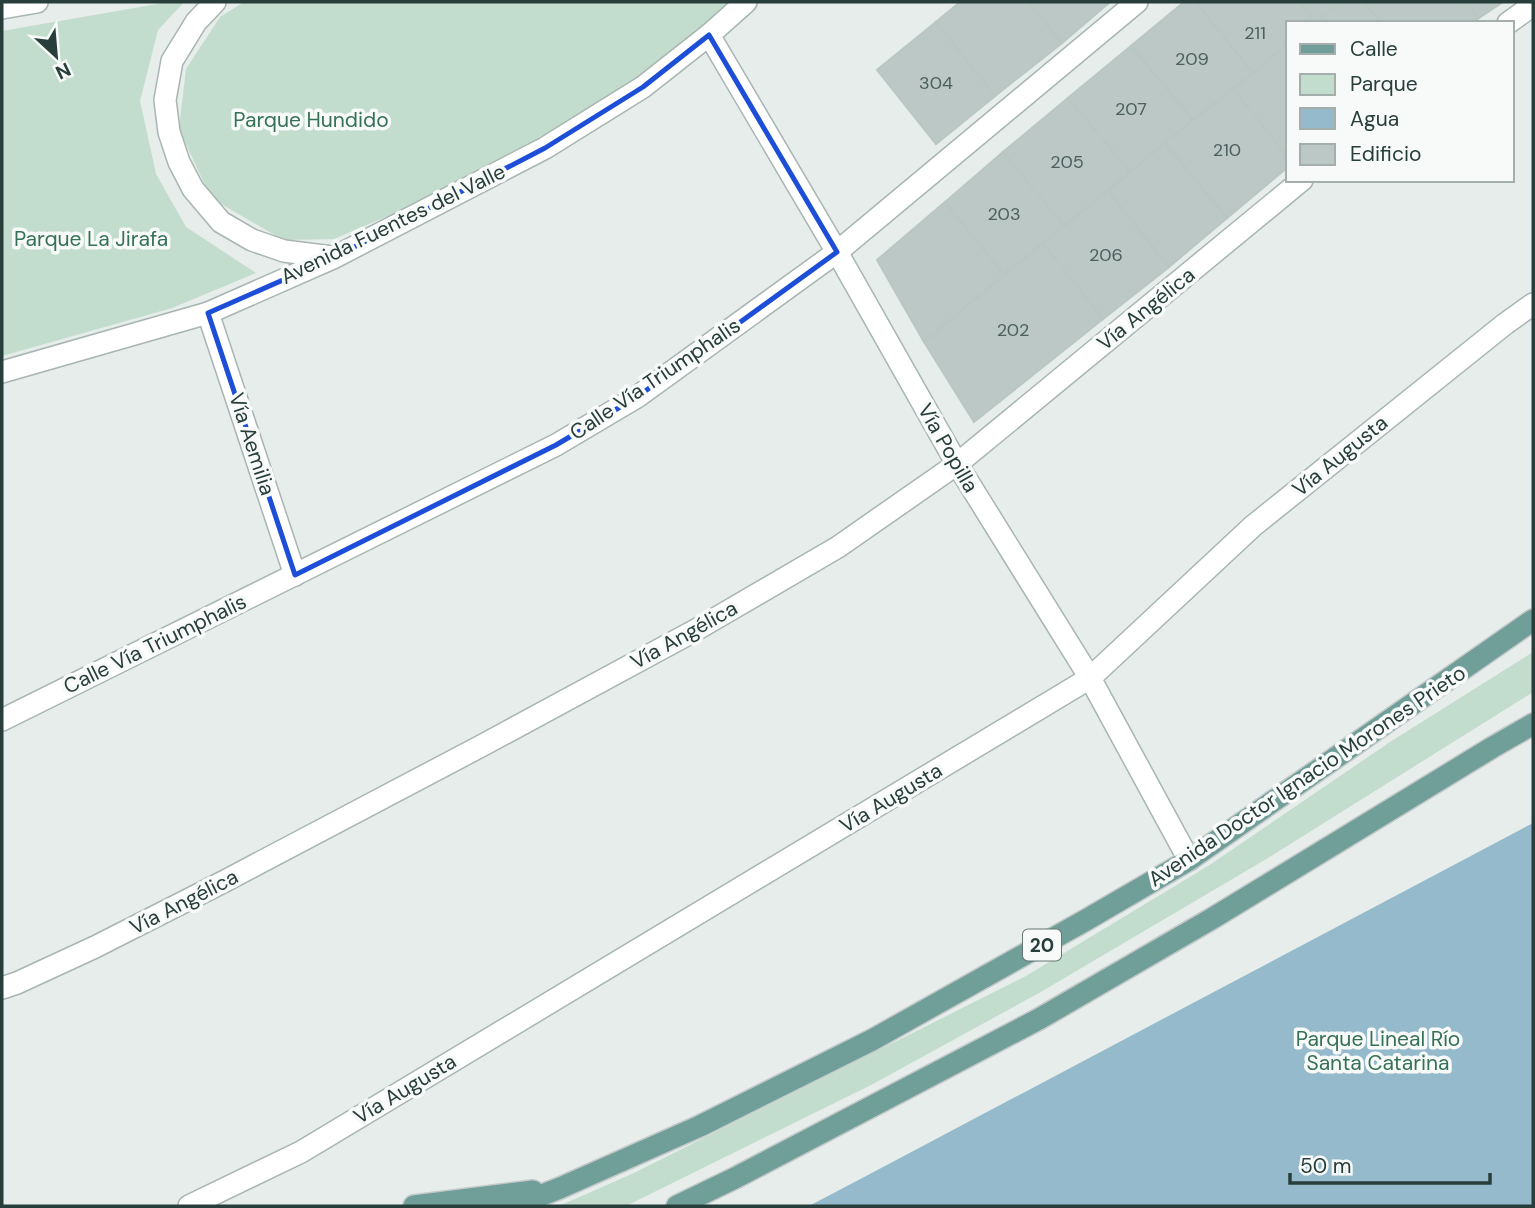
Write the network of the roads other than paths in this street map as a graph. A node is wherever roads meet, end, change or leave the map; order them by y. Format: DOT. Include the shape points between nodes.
graph roads {
  1 [pos="37,2"];
  2 [pos="215,2"];
  3 [pos="746,2"];
  4 [pos="1137,2"];
  5 [pos="1533,5"];
  6 [pos="2,8"];
  7 [pos="1511,21"];
  8 [pos="709,35"];
  9 [pos="1300,182"];
  10 [pos="837,252"];
  11 [pos="333,258"];
  12 [pos="1533,304"];
  13 [pos="208,313"];
  14 [pos="2,372"];
  15 [pos="957,464"];
  16 [pos="295,575"];
  17 [pos="1533,620"];
  18 [pos="1090,678"];
  19 [pos="2,720"];
  20 [pos="1533,724"];
  21 [pos="1189,860"];
  22 [pos="2,988"];
  23 [pos="560,1188"];
  24 [pos="189,1206"];
  25 [pos="414,1206"];
  26 [pos="514,1206"];
  27 [pos="677,1206"];
  1 -- 6 [label="street"];
  2 -- 11 [label="street" via="196,22 172,61 165,100 179,162 193,189 221,222 284,251"];
  3 -- 8 [label="street, Avenida Fuentes del Valle"];
  4 -- 10 [label="street, Calle Vía Triumphalis"];
  5 -- 7 [label="street"];
  8 -- 10 [label="street, Vía Popilla"];
  8 -- 11 [label="street, Avenida Fuentes del Valle" via="643,87 545,148"];
  9 -- 15 [label="street, Vía Angélica"];
  10 -- 15 [label="street, Vía Popilla"];
  10 -- 16 [label="street, Calle Vía Triumphalis" via="637,397 568,438"];
  11 -- 13 [label="street, Avenida Fuentes del Valle"];
  12 -- 18 [label="street, Vía Augusta" via="1254,526"];
  13 -- 14 [label="street, Avenida Fuentes del Valle"];
  13 -- 16 [label="street, Vía Aemilia"];
  15 -- 18 [label="street, Vía Popilla"];
  15 -- 22 [label="street, Vía Angélica" via="838,547 683,637 225,881"];
  16 -- 19 [label="street, Calle Vía Triumphalis"];
  17 -- 21 [label="main road, Avenida Doctor Ignacio Morones Prieto / 20"];
  18 -- 21 [label="street, Vía Popilla"];
  18 -- 24 [label="street, Vía Augusta" via="301,1152"];
  20 -- 27 [label="main road" via="1039,1019"];
  21 -- 23 [label="main road, Avenida Doctor Ignacio Morones Prieto / 20" via="872,1040 700,1126"];
  23 -- 25 [label="main road"];
  23 -- 26 [label="main road, Avenida Doctor Ignacio Morones Prieto / 20"];
}
